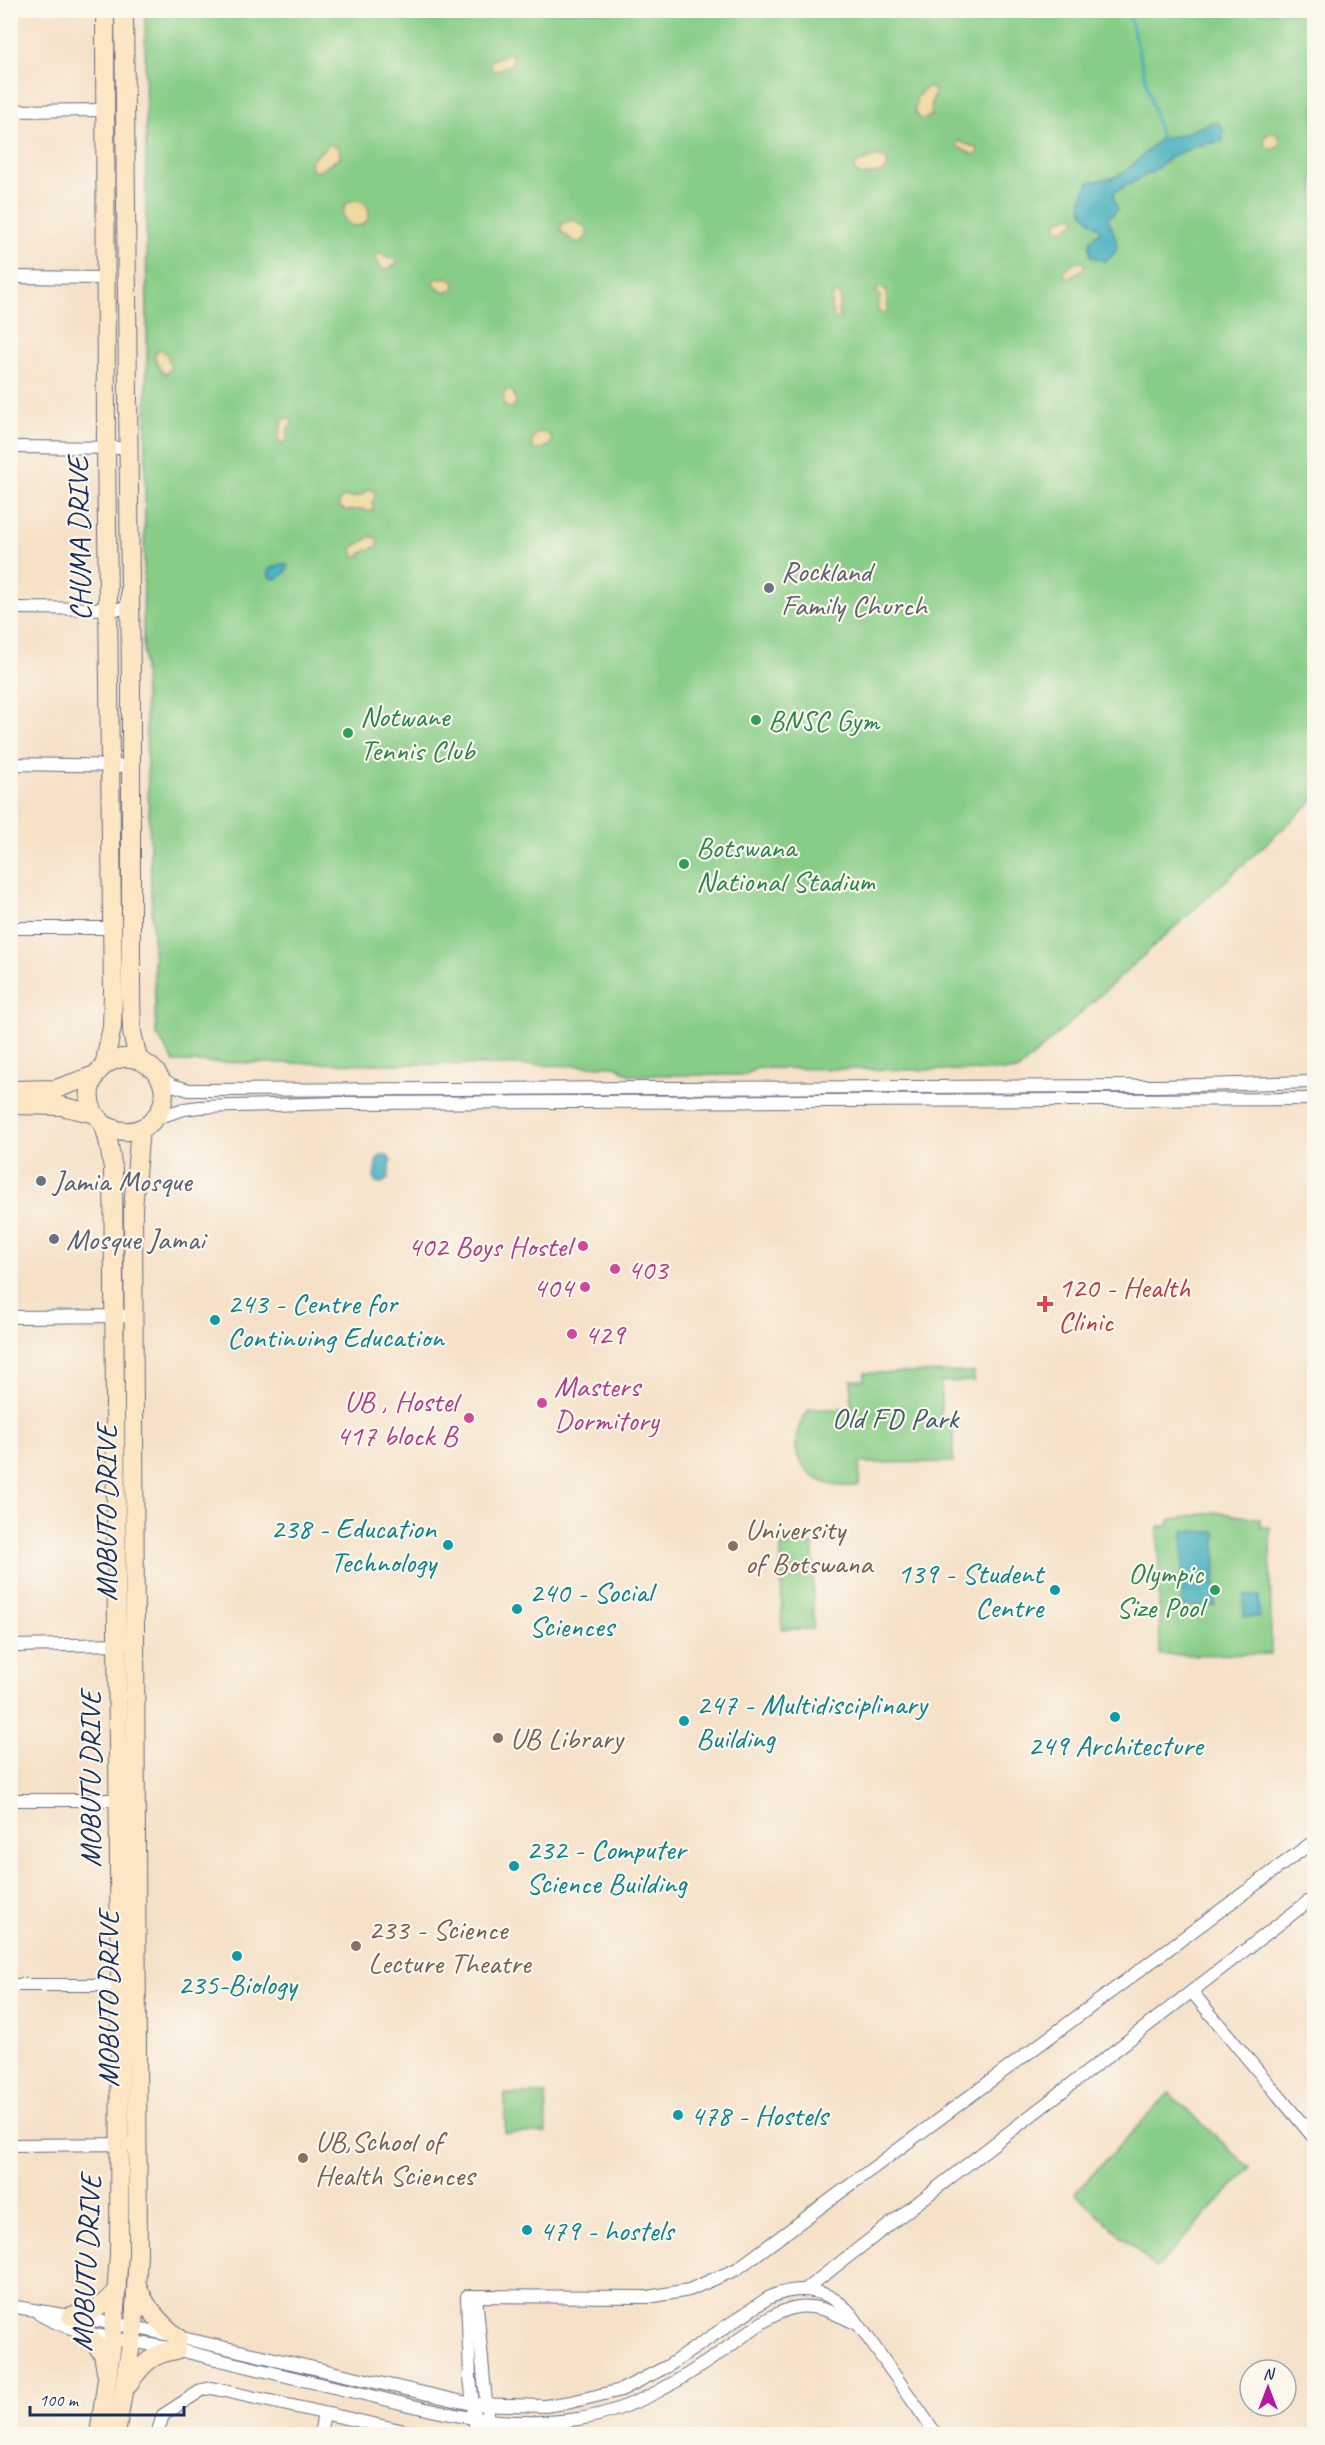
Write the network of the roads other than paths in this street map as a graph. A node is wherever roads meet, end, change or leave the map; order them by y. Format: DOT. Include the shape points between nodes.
graph roads {
  1 [pos="105,10"];
  2 [pos="124,10"];
  3 [pos="106,110"];
  4 [pos="10,111"];
  5 [pos="10,277"];
  6 [pos="106,278"];
  7 [pos="10,447"];
  8 [pos="106,448"];
  9 [pos="127,448"];
  10 [pos="10,608"];
  11 [pos="108,609"];
  12 [pos="128,609"];
  13 [pos="10,764"];
  14 [pos="110,765"];
  15 [pos="129,766"];
  16 [pos="10,928"];
  17 [pos="111,928"];
  18 [pos="138,1059"];
  19 [pos="99,1070"];
  20 [pos="160,1077"];
  21 [pos="1314,1082"];
  22 [pos="1160,1086"];
  23 [pos="10,1090"];
  24 [pos="1314,1099"];
  25 [pos="1159,1101"];
  26 [pos="10,1105"];
  27 [pos="99,1118"];
  28 [pos="156,1118"];
  29 [pos="140,1129"];
  30 [pos="114,1316"];
  31 [pos="133,1316"];
  32 [pos="10,1317"];
  33 [pos="126,1644"];
  34 [pos="10,1646"];
  35 [pos="10,1800"];
  36 [pos="127,1801"];
  37 [pos="1314,1842"];
  38 [pos="1314,1897"];
  39 [pos="10,1985"];
  40 [pos="128,1985"];
  41 [pos="1192,1992"];
  42 [pos="1314,2138"];
  43 [pos="10,2145"];
  44 [pos="129,2145"];
  45 [pos="136,2283"];
  46 [pos="806,2289"];
  47 [pos="117,2290"];
  48 [pos="472,2296"];
  49 [pos="10,2306"];
  50 [pos="37,2312"];
  51 [pos="71,2316"];
  52 [pos="858,2324"];
  53 [pos="114,2330"];
  54 [pos="85,2331"];
  55 [pos="133,2334"];
  56 [pos="177,2344"];
  57 [pos="107,2380"];
  58 [pos="124,2389"];
  59 [pos="472,2404"];
  60 [pos="487,2406"];
  61 [pos="324,2414"];
  62 [pos="473,2419"];
  63 [pos="489,2421"];
  64 [pos="99,2434"];
  65 [pos="116,2434"];
  66 [pos="157,2434"];
  67 [pos="320,2434"];
  68 [pos="418,2434"];
  69 [pos="476,2434"];
  70 [pos="489,2434"];
  71 [pos="936,2434"];
  1 -- 3 [label="main road, CHUMA DRIVE"];
  2 -- 9 [label="main road, CHUMA DRIVE"];
  3 -- 4 [label="street"];
  3 -- 6 [label="main road, CHUMA DRIVE"];
  5 -- 6 [label="street"];
  6 -- 8 [label="main road, CHUMA DRIVE"];
  7 -- 8 [label="street"];
  8 -- 9 [label="street"];
  8 -- 11 [label="main road, CHUMA DRIVE"];
  9 -- 12 [label="main road, CHUMA DRIVE"];
  10 -- 11 [label="street"];
  11 -- 12 [label="street"];
  11 -- 14 [label="main road, CHUMA DRIVE"];
  12 -- 15 [label="main road, CHUMA DRIVE"];
  13 -- 14 [label="street"];
  14 -- 15 [label="street"];
  14 -- 17 [label="main road, CHUMA DRIVE"];
  15 -- 18 [label="main road, CHUMA DRIVE" via="132,1032"];
  16 -- 17 [label="street"];
  17 -- 19 [label="main road, CHUMA DRIVE" via="112,1027"];
  18 -- 19 [label="main road" via="114,1060"];
  18 -- 20 [label="main road"];
  19 -- 23 [label="main road" via="56,1089"];
  19 -- 27 [label="main road" via="89,1095"];
  20 -- 22 [label="street" via="189,1090"];
  20 -- 28 [label="main road" via="164,1098"];
  21 -- 22 [label="street"];
  22 -- 25 [label="street"];
  24 -- 25 [label="street"];
  25 -- 28 [label="street" via="339,1103 184,1108"];
  26 -- 27 [label="main road" via="61,1106"];
  27 -- 29 [label="main road" via="120,1131"];
  27 -- 30 [label="main road, MOBUTU DRIVE" via="113,1168"];
  28 -- 29 [label="main road"];
  29 -- 31 [label="main road, MOBUTO DRIVE" via="134,1183"];
  30 -- 31 [label="street"];
  30 -- 32 [label="street"];
  30 -- 33 [label="main road, MOBUTU DRIVE"];
  31 -- 33 [label="main road, MOBUTO DRIVE"];
  33 -- 34 [label="street"];
  33 -- 36 [label="main road, MOBUTU DRIVE"];
  35 -- 36 [label="street"];
  36 -- 40 [label="main road, MOBUTU DRIVE"];
  37 -- 48 [label="street" via="737,2269 689,2290 648,2297"];
  38 -- 41 [label="street"];
  39 -- 40 [label="street"];
  40 -- 44 [label="main road, MOBUTU DRIVE"];
  41 -- 42 [label="street"];
  41 -- 46 [label="street"];
  43 -- 44 [label="street"];
  44 -- 45 [label="main road"];
  44 -- 47 [label="main road, MOBUTU DRIVE"];
  45 -- 55 [label="main road"];
  45 -- 56 [label="main road" via="143,2300"];
  46 -- 52 [label="street" via="847,2308"];
  46 -- 60 [label="street" via="783,2291 768,2298 668,2366 621,2390 545,2406"];
  47 -- 51 [label="main road" via="96,2309"];
  47 -- 53 [label="main road, MOBUTU DRIVE"];
  48 -- 59 [label="street"];
  48 -- 60 [label="street"];
  49 -- 50 [label="street"];
  50 -- 51 [label="street"];
  50 -- 54 [label="street"];
  51 -- 53 [label="street"];
  52 -- 63 [label="street" via="826,2310 792,2308 766,2320 686,2377 632,2404 580,2419 524,2424"];
  52 -- 71 [label="street"];
  53 -- 54 [label="street"];
  53 -- 55 [label="street"];
  53 -- 57 [label="main road, MOBUTU DRIVE"];
  54 -- 57 [label="main road" via="103,2354"];
  55 -- 56 [label="street"];
  55 -- 58 [label="main road"];
  56 -- 58 [label="main road" via="147,2361"];
  56 -- 59 [label="street"];
  56 -- 62 [label="street"];
  57 -- 64 [label="main road, MOBUTU DRIVE"];
  58 -- 65 [label="main road"];
  59 -- 60 [label="street"];
  59 -- 62 [label="street"];
  60 -- 63 [label="street"];
  61 -- 66 [label="street" via="211,2388 163,2415"];
  61 -- 67 [label="street"];
  61 -- 68 [label="street"];
  62 -- 63 [label="street"];
  62 -- 69 [label="street"];
  63 -- 70 [label="street"];
}
